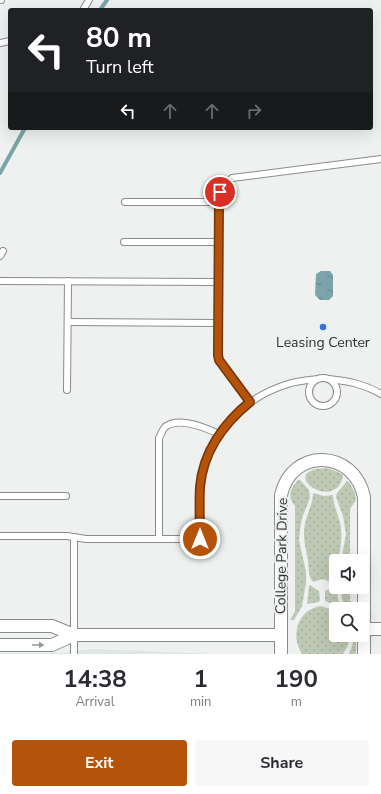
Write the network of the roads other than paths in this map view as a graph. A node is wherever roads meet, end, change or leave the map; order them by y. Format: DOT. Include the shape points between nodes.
graph roads {
  1 [pos="381,159"];
  2 [pos="125,202"];
  3 [pos="219,202"];
  4 [pos="124,242"];
  5 [pos="218,242"];
  6 [pos="0,281"];
  7 [pos="68,281"];
  8 [pos="218,282"];
  9 [pos="68,322"];
  10 [pos="218,322"];
  11 [pos="318,379"];
  12 [pos="328,379"];
  13 [pos="68,390"];
  14 [pos="381,394"];
  15 [pos="250,402"];
  16 [pos="219,434"];
  17 [pos="0,496"];
  18 [pos="66,496"];
  19 [pos="0,536"];
  20 [pos="74,538"];
  21 [pos="159,539"];
  22 [pos="364,602"];
  23 [pos="0,626"];
  24 [pos="369,629"];
  25 [pos="381,629"];
  26 [pos="74,635"];
  27 [pos="281,635"];
  28 [pos="364,642"];
  29 [pos="0,646"];
  30 [pos="74,654"];
  31 [pos="281,654"];
  32 [pos="364,654"];
  1 -- 3 [label="lane" via="232,178 224,184"];
  2 -- 3 [label="lane"];
  3 -- 5 [label="lane"];
  4 -- 5 [label="lane"];
  5 -- 8 [label="lane"];
  6 -- 7 [label="lane"];
  7 -- 8 [label="lane"];
  7 -- 9 [label="lane"];
  8 -- 10 [label="lane"];
  9 -- 10 [label="lane"];
  9 -- 13 [label="lane"];
  10 -- 15 [label="lane" via="219,360"];
  11 -- 12 [label="lane"];
  11 -- 12 [label="lane" via="313,382 309,392 313,402 323,406 333,402 336,397 336,387"];
  11 -- 15 [label="lane" via="287,384"];
  12 -- 14 [label="lane" via="360,384"];
  15 -- 16 [label="lane"];
  16 -- 21 [label="lane" via="202,476 200,539"];
  16 -- 21 [label="lane" via="194,424 166,426 162,431 159,438"];
  17 -- 18 [label="lane"];
  19 -- 20 [label="lane"];
  20 -- 21 [label="lane"];
  20 -- 26 [label="lane"];
  22 -- 27 [label="street, College Park Drive" via="362,488 352,471 337,463 316,460 301,466 291,474 283,488"];
  23 -- 26 [label="street" via="52,626"];
  24 -- 25 [label="street"];
  26 -- 27 [label="street"];
  29 -- 26 [label="street, one-way" via="52,645"];
  26 -- 30 [label="lane"];
  27 -- 31 [label="street, College Park Drive"];
  28 -- 32 [label="street, College Park Drive"];
}
